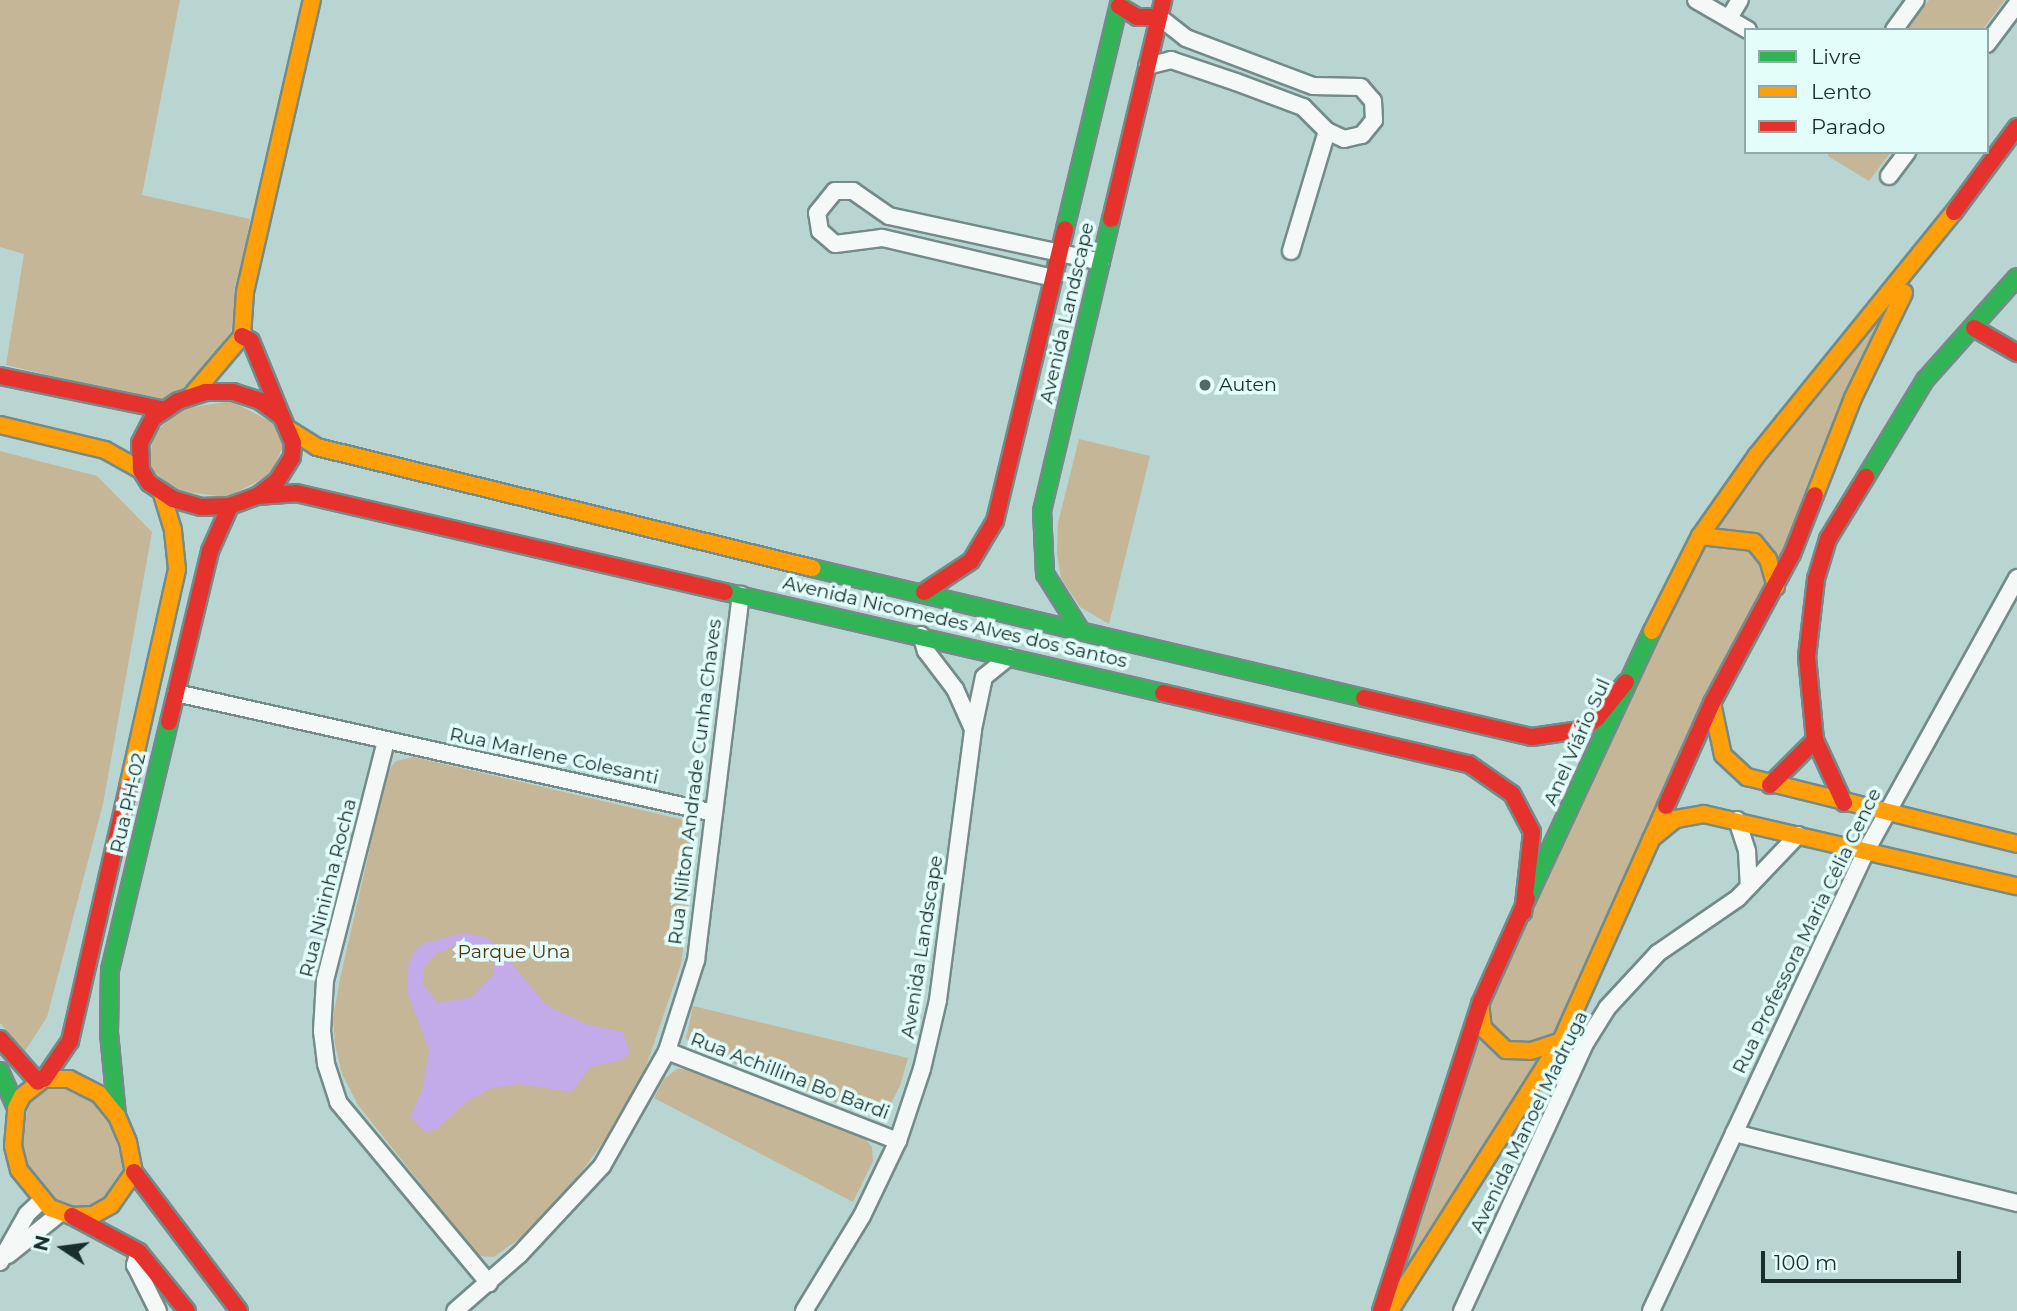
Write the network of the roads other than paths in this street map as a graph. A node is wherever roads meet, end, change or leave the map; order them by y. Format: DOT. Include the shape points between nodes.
graph roads {
  1 [pos="312,0"];
  2 [pos="1163,0"];
  3 [pos="1696,0"];
  4 [pos="1740,0"];
  5 [pos="1916,0"];
  6 [pos="1114,2"];
  7 [pos="2017,4"];
  8 [pos="1159,17"];
  9 [pos="1730,18"];
  10 [pos="1745,28"];
  11 [pos="1895,28"];
  12 [pos="1989,41"];
  13 [pos="1244,60"];
  14 [pos="1147,66"];
  15 [pos="1236,82"];
  16 [pos="2017,127"];
  17 [pos="1327,131"];
  18 [pos="1906,154"];
  19 [pos="1889,176"];
  20 [pos="991,237"];
  21 [pos="1291,251"];
  22 [pos="1925,251"];
  23 [pos="1060,252"];
  24 [pos="1101,262"];
  25 [pos="987,263"];
  26 [pos="2017,277"];
  27 [pos="1054,278"];
  28 [pos="1974,328"];
  29 [pos="242,336"];
  30 [pos="2017,352"];
  31 [pos="0,376"];
  32 [pos="191,396"];
  33 [pos="165,410"];
  34 [pos="286,424"];
  35 [pos="0,425"];
  36 [pos="141,470"];
  37 [pos="162,494"];
  38 [pos="257,496"];
  39 [pos="230,506"];
  40 [pos="627,525"];
  41 [pos="1700,536"];
  42 [pos="616,566"];
  43 [pos="2017,578"];
  44 [pos="1776,587"];
  45 [pos="924,592"];
  46 [pos="741,595"];
  47 [pos="1079,628"];
  48 [pos="921,635"];
  49 [pos="1011,656"];
  50 [pos="1063,667"];
  51 [pos="1626,682"];
  52 [pos="176,693"];
  53 [pos="1712,704"];
  54 [pos="973,729"];
  55 [pos="1815,740"];
  56 [pos="386,741"];
  57 [pos="1770,785"];
  58 [pos="1844,803"];
  59 [pos="714,813"];
  60 [pos="1886,814"];
  61 [pos="1737,820"];
  62 [pos="1798,835"];
  63 [pos="1646,844"];
  64 [pos="2017,844"];
  65 [pos="1867,849"];
  66 [pos="1749,886"];
  67 [pos="2017,886"];
  68 [pos="1523,913"];
  69 [pos="1480,1004"];
  70 [pos="0,1039"];
  71 [pos="1561,1041"];
  72 [pos="667,1051"];
  73 [pos="0,1071"];
  74 [pos="41,1080"];
  75 [pos="16,1108"];
  76 [pos="117,1116"];
  77 [pos="1734,1133"];
  78 [pos="898,1141"];
  79 [pos="134,1172"];
  80 [pos="42,1200"];
  81 [pos="2017,1203"];
  82 [pos="66,1215"];
  83 [pos="139,1252"];
  84 [pos="1,1260"];
  85 [pos="489,1283"];
  86 [pos="158,1311"];
  87 [pos="187,1311"];
  88 [pos="239,1311"];
  89 [pos="455,1311"];
  90 [pos="804,1311"];
  91 [pos="1381,1311"];
  92 [pos="1390,1311"];
  93 [pos="1462,1311"];
  94 [pos="1651,1311"];
  1 -- 29 [label="main road" via="245,292"];
  2 -- 8 [label="main road, Avenida Landscape"];
  3 -- 9 [label="street"];
  4 -- 9 [label="street"];
  5 -- 11 [label="street"];
  6 -- 8 [label="main road" via="1138,17"];
  6 -- 23 [label="main road, Avenida Landscape"];
  7 -- 12 [label="street"];
  8 -- 13 [label="street" via="1186,38"];
  8 -- 14 [label="main road, Avenida Landscape"];
  9 -- 10 [label="street"];
  13 -- 15 [label="street"];
  13 -- 17 [label="street" via="1323,88 1352,84 1368,93 1375,111 1362,135 1344,139"];
  14 -- 15 [label="street" via="1171,60"];
  14 -- 24 [label="main road, Avenida Landscape"];
  15 -- 17 [label="street" via="1303,107"];
  16 -- 22 [label="main road, Anel Viário Sul"];
  17 -- 21 [label="street"];
  18 -- 19 [label="street"];
  20 -- 23 [label="street"];
  20 -- 25 [label="street"];
  20 -- 25 [label="street" via="889,216 862,195 844,190 826,197 817,213 820,231 835,244 882,238"];
  22 -- 41 [label="main road, Anel Viário Sul" via="1756,455"];
  22 -- 44 [label="main road, Anel Viário Sul" via="1853,398"];
  23 -- 24 [label="street"];
  23 -- 27 [label="main road, Avenida Landscape"];
  24 -- 47 [label="main road, Avenida Landscape" via="1042,511 1045,574"];
  25 -- 27 [label="street"];
  26 -- 28 [label="main road"];
  27 -- 45 [label="main road, Avenida Landscape" via="995,521 971,561"];
  28 -- 30 [label="main road"];
  28 -- 55 [label="main road" via="1925,380 1828,539 1816,579 1807,657"];
  29 -- 32 [label="main road"];
  29 -- 34 [label="main road" via="251,341"];
  31 -- 33 [label="main road"];
  32 -- 33 [label="main road"];
  32 -- 34 [label="main road" via="233,392 260,401"];
  33 -- 36 [label="main road" via="145,429 140,443"];
  34 -- 38 [label="main road" via="292,457 286,470"];
  34 -- 40 [label="main road, Avenida Nicomedes Alves dos Santos" via="317,447"];
  35 -- 36 [label="main road" via="105,450"];
  36 -- 37 [label="main road"];
  37 -- 39 [label="main road" via="201,507"];
  37 -- 74 [label="main road, Rua PH-02" via="173,530 177,569 70,1041"];
  38 -- 39 [label="main road"];
  38 -- 42 [label="main road, Avenida Nicomedes Alves dos Santos" via="296,493"];
  39 -- 52 [label="main road, Rua PH-02" via="210,551"];
  40 -- 42 [label="main road" via="611,540"];
  40 -- 45 [label="main road, Avenida Nicomedes Alves dos Santos"];
  41 -- 44 [label="main road" via="1754,541 1768,559"];
  41 -- 51 [label="main road, Anel Viário Sul"];
  42 -- 46 [label="main road, Avenida Nicomedes Alves dos Santos"];
  43 -- 60 [label="street, Rua Professora Maria Célia Cence"];
  44 -- 53 [label="main road, Anel Viário Sul"];
  45 -- 47 [label="main road, Avenida Nicomedes Alves dos Santos"];
  46 -- 48 [label="main road, Avenida Nicomedes Alves dos Santos"];
  46 -- 59 [label="street, Rua Nilton Andrade Cunha Chaves"];
  47 -- 50 [label="main road" via="1079,651"];
  47 -- 51 [label="main road, Avenida Nicomedes Alves dos Santos" via="1532,737 1580,730 1597,718"];
  48 -- 49 [label="main road, Avenida Nicomedes Alves dos Santos"];
  48 -- 54 [label="street" via="926,651 956,689"];
  49 -- 50 [label="main road, Avenida Nicomedes Alves dos Santos"];
  49 -- 54 [label="street, Avenida Landscape" via="984,677"];
  50 -- 68 [label="main road, Avenida Nicomedes Alves dos Santos" via="1483,770 1512,794 1532,832"];
  51 -- 68 [label="main road, Anel Viário Sul"];
  52 -- 56 [label="street, Rua Marlene Colesanti"];
  52 -- 76 [label="main road, Rua PH-02" via="110,970 109,1033"];
  53 -- 57 [label="main road" via="1723,755 1740,773"];
  53 -- 63 [label="main road, Anel Viário Sul"];
  54 -- 78 [label="street, Avenida Landscape" via="939,1000"];
  55 -- 57 [label="main road"];
  55 -- 58 [label="main road"];
  56 -- 59 [label="street, Rua Marlene Colesanti"];
  56 -- 85 [label="street, Rua Nininha Rocha" via="325,980 322,1031 326,1063 338,1102"];
  57 -- 58 [label="main road"];
  58 -- 60 [label="main road"];
  59 -- 72 [label="street, Rua Nilton Andrade Cunha Chaves" via="696,960"];
  60 -- 64 [label="main road"];
  60 -- 65 [label="street, Rua Professora Maria Célia Cence"];
  61 -- 62 [label="main road"];
  61 -- 63 [label="main road" via="1689,815"];
  61 -- 66 [label="street" via="1747,851"];
  62 -- 65 [label="main road"];
  62 -- 66 [label="street, Avenida Manoel Madruga"];
  63 -- 71 [label="main road, Anel Viário Sul"];
  65 -- 67 [label="main road"];
  65 -- 77 [label="street, Rua Professora Maria Célia Cence"];
  66 -- 93 [label="street, Avenida Manoel Madruga" via="1658,953 1607,1009 1586,1042"];
  68 -- 69 [label="main road, Anel Viário Sul"];
  69 -- 71 [label="main road" via="1483,1028 1506,1050 1531,1051"];
  69 -- 91 [label="main road, Anel Viário Sul"];
  70 -- 74 [label="main road"];
  71 -- 92 [label="main road, Anel Viário Sul"];
  72 -- 78 [label="street, Rua Achillina Bo Bardi"];
  72 -- 85 [label="street, Rua Nilton Andrade Cunha Chaves" via="602,1166 559,1216"];
  73 -- 75 [label="main road"];
  74 -- 75 [label="main road"];
  74 -- 76 [label="main road" via="69,1079 81,1084 99,1094"];
  75 -- 80 [label="main road" via="13,1146 19,1170"];
  76 -- 79 [label="main road"];
  77 -- 81 [label="street"];
  77 -- 94 [label="street, Rua Professora Maria Célia Cence"];
  78 -- 90 [label="street, Avenida Landscape" via="862,1216"];
  79 -- 82 [label="main road" via="111,1205 93,1215"];
  79 -- 88 [label="main road"];
  80 -- 82 [label="main road"];
  80 -- 84 [label="street" via="27,1214"];
  82 -- 83 [label="main road"];
  82 -- 84 [label="street"];
  83 -- 86 [label="street" via="135,1265"];
  83 -- 87 [label="main road"];
  85 -- 89 [label="street, Rua Nilton Andrade Cunha Chaves"];
}
